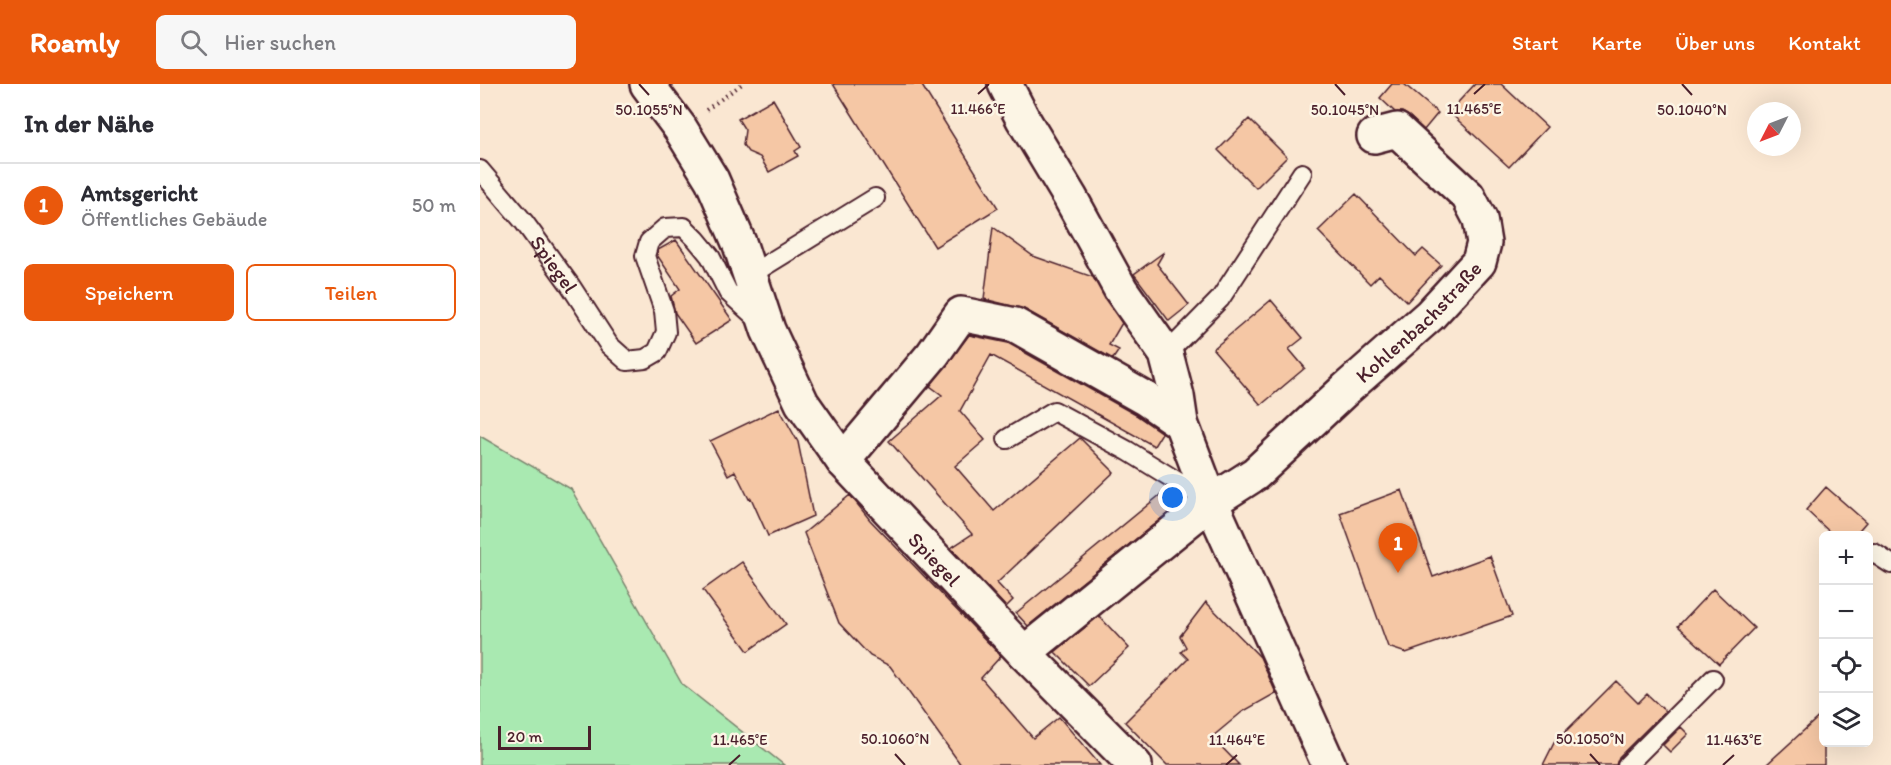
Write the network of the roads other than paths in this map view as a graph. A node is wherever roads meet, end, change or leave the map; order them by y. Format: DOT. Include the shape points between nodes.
graph roads {
  1 [pos="647,84"];
  2 [pos="1005,84"];
  3 [pos="1374,136"];
  4 [pos="480,170"];
  5 [pos="1302,172"];
  6 [pos="875,198"];
  7 [pos="750,275"];
  8 [pos="768,330"];
  9 [pos="1166,354"];
  10 [pos="1181,423"];
  11 [pos="1007,439"];
  12 [pos="843,461"];
  13 [pos="1211,502"];
  14 [pos="1874,553"];
  15 [pos="1891,564"];
  16 [pos="1024,653"];
  17 [pos="1713,679"];
  18 [pos="1135,765"];
  19 [pos="1329,765"];
  20 [pos="1627,765"];
  1 -- 7 [label="street, Spiegel" via="712,180"];
  2 -- 9 [label="street" via="1121,290"];
  3 -- 13 [label="street, Kohlenbachstraße" via="1397,130 1468,196 1480,219 1484,243 1479,262 1430,315 1255,474"];
  4 -- 8 [label="lane, Spiegel" via="524,222 609,345 627,361 645,359 657,352 666,332 664,311 645,256 649,242 665,228 684,227 710,256 728,292"];
  5 -- 9 [label="lane" via="1220,299"];
  6 -- 7 [label="lane"];
  7 -- 8 [label="street, Spiegel"];
  8 -- 12 [label="street, Spiegel" via="802,403"];
  9 -- 10 [label="street"];
  10 -- 12 [label="street" via="1015,325 961,314 933,354"];
  10 -- 13 [label="street"];
  11 -- 13 [label="lane" via="1054,411"];
  12 -- 16 [label="street, Spiegel"];
  13 -- 16 [label="street, Kohlenbachstraße"];
  13 -- 19 [label="street"];
  14 -- 15 [label="lane"];
  16 -- 18 [label="street, Spiegel"];
  17 -- 20 [label="lane"];
}
